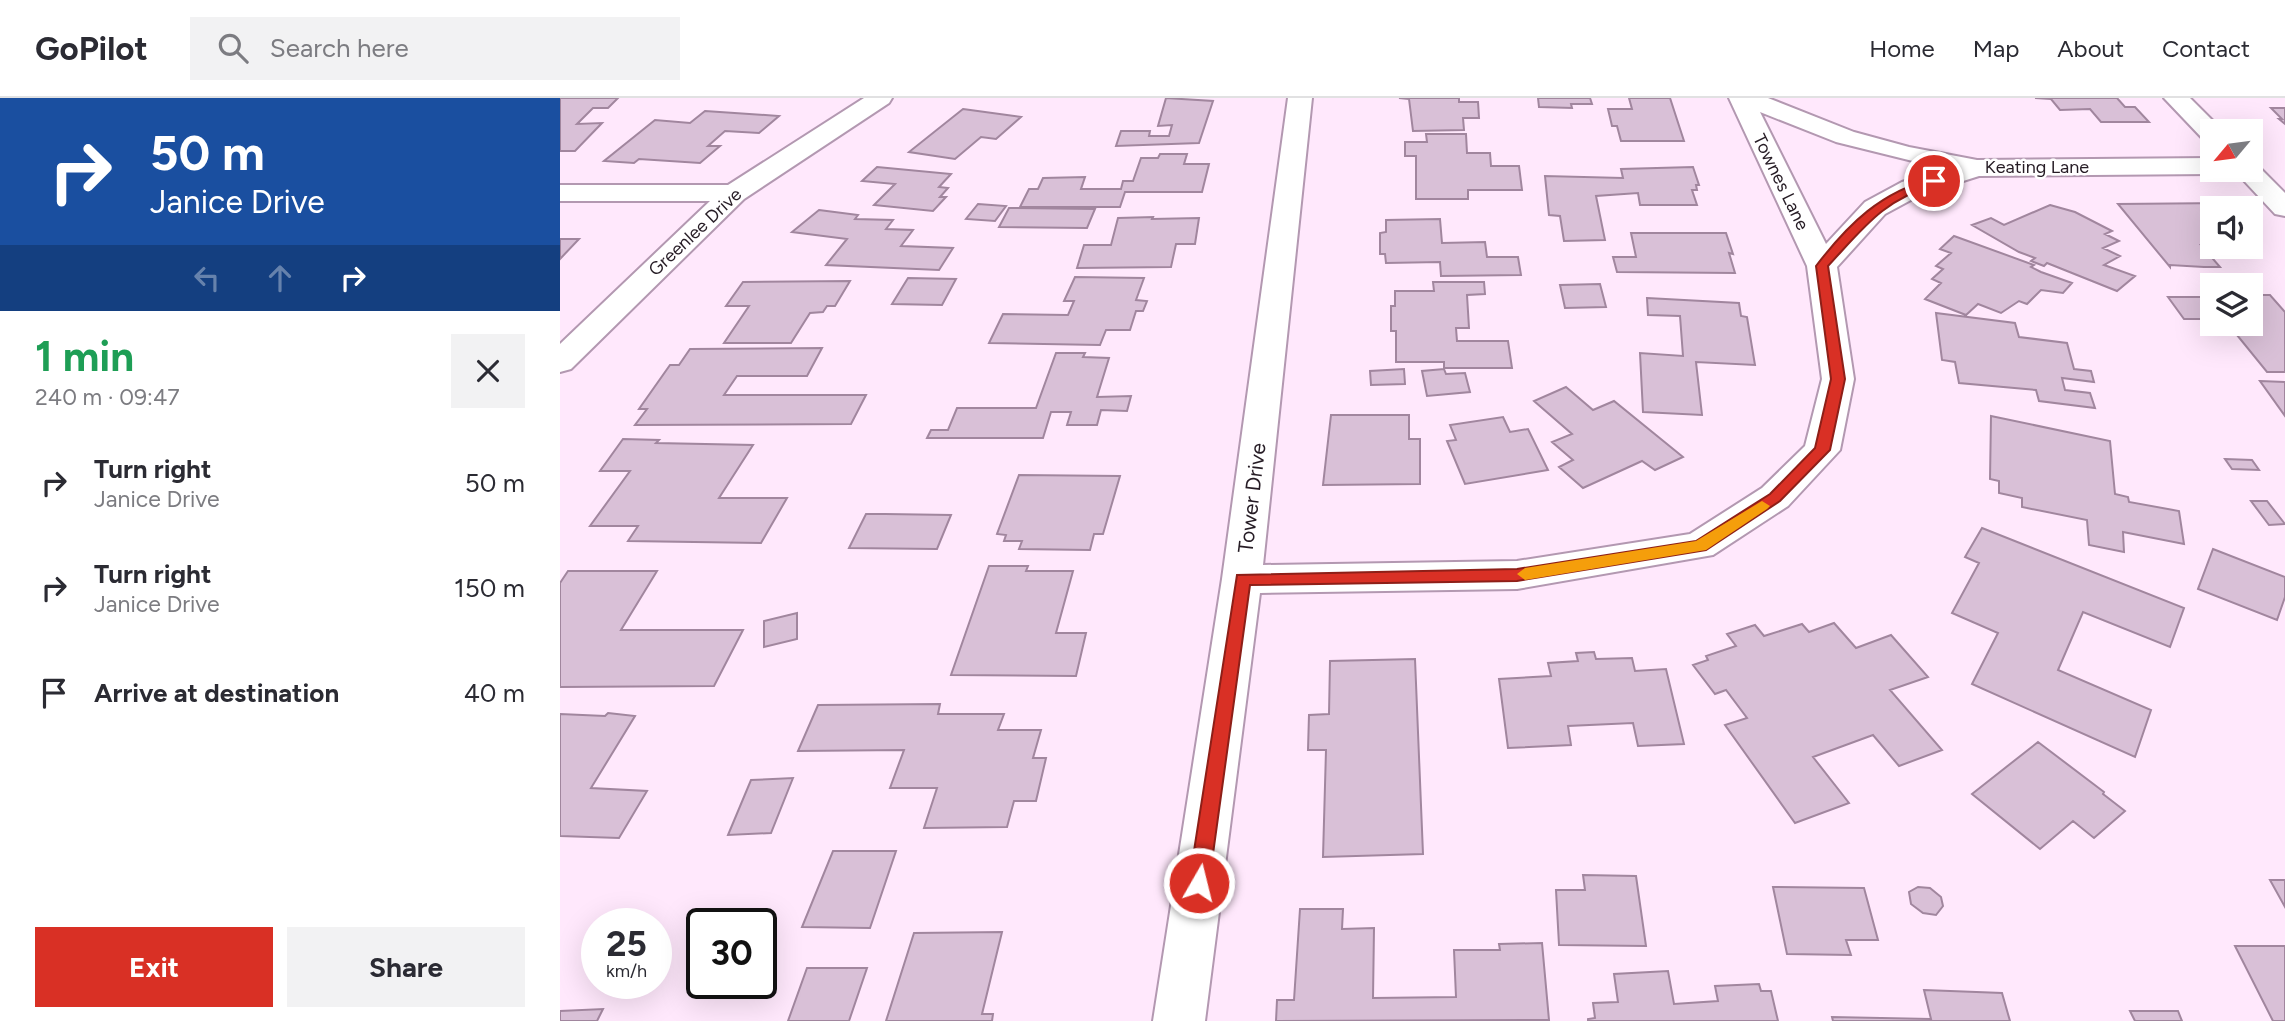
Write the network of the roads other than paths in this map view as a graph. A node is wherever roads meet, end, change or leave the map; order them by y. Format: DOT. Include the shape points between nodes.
graph roads {
  1 [pos="880,98"];
  2 [pos="1300,98"];
  3 [pos="1744,98"];
  4 [pos="2176,98"];
  5 [pos="2200,122"];
  6 [pos="2200,166"];
  7 [pos="1978,168"];
  8 [pos="2263,176"];
  9 [pos="734,192"];
  10 [pos="560,194"];
  11 [pos="2285,208"];
  12 [pos="1822,266"];
  13 [pos="560,362"];
  14 [pos="1242,579"];
  15 [pos="1179,1021"];
  1 -- 9 [label="street, Greenlee Drive"];
  2 -- 14 [label="street, Tower Drive"];
  3 -- 7 [label="street, Keating Lane" via="1845,137"];
  3 -- 12 [label="street, Townes Lane"];
  4 -- 5 [label="street"];
  6 -- 7 [label="street, Keating Lane"];
  7 -- 12 [label="street" via="1912,188 1875,208"];
  8 -- 11 [label="street"];
  9 -- 10 [label="street"];
  9 -- 13 [label="street, Greenlee Drive"];
  12 -- 14 [label="street, Townes Lane" via="1838,379 1822,450 1775,497 1700,546 1517,575"];
  14 -- 15 [label="street, Tower Drive"];
}
